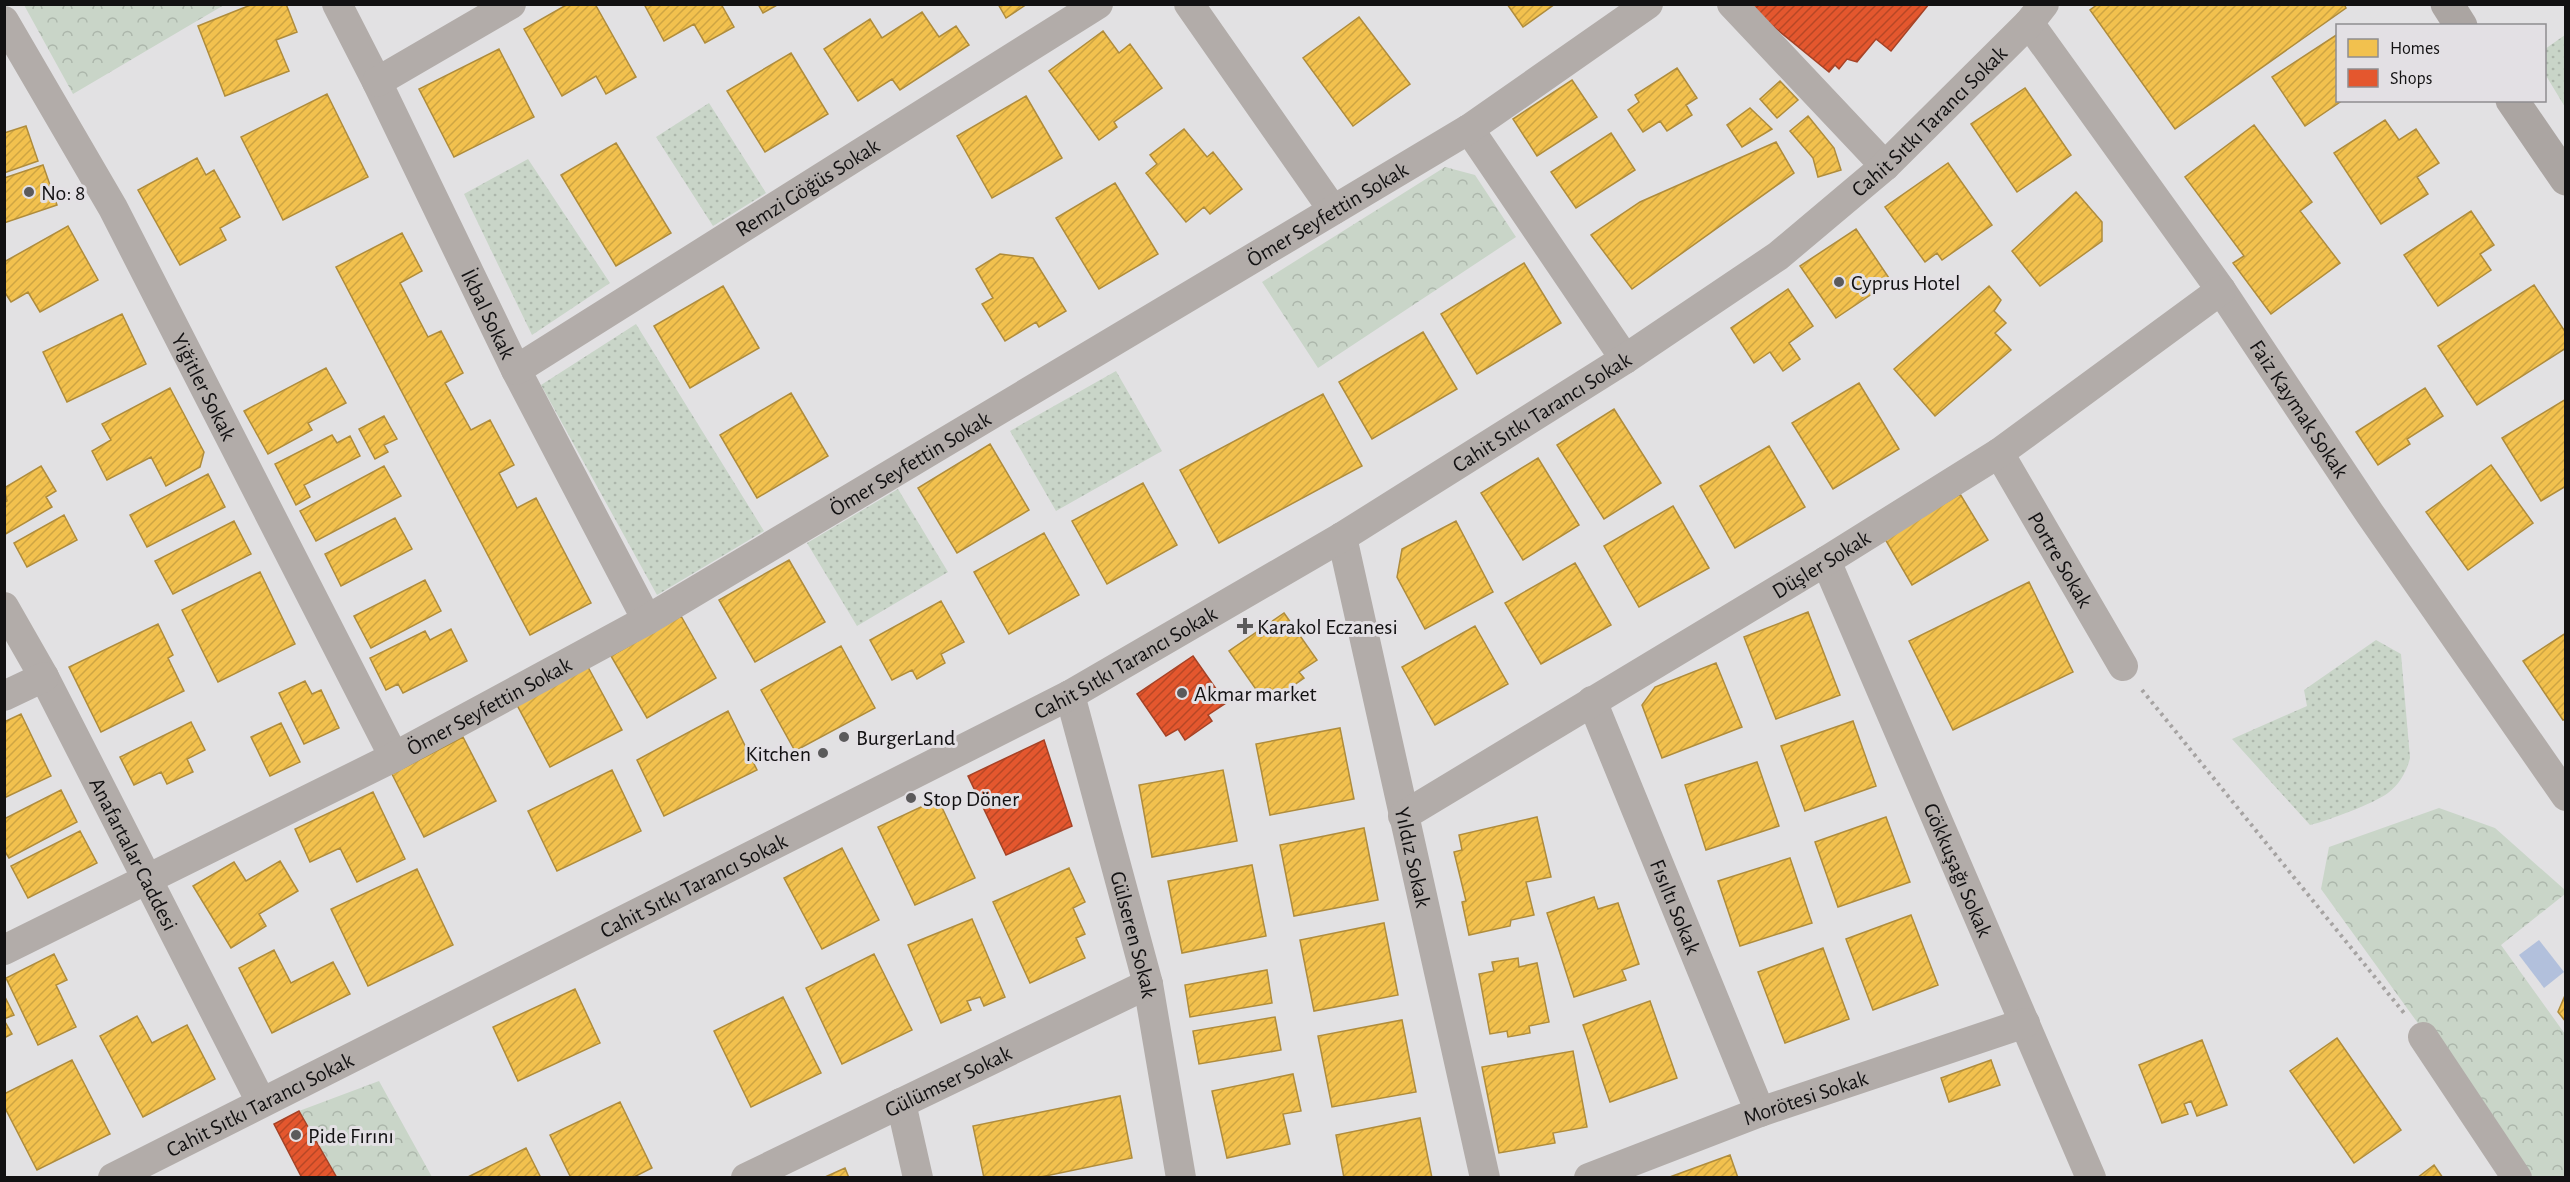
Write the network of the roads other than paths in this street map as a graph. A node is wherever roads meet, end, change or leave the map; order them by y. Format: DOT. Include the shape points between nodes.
graph roads {
  1 [pos="337,4"];
  2 [pos="512,4"];
  3 [pos="1098,4"];
  4 [pos="1189,4"];
  5 [pos="1648,4"];
  6 [pos="1732,4"];
  7 [pos="2447,4"];
  8 [pos="2036,14"];
  9 [pos="4,21"];
  10 [pos="2461,24"];
  11 [pos="377,82"];
  12 [pos="2513,102"];
  13 [pos="1469,129"];
  14 [pos="1885,166"];
  15 [pos="2565,179"];
  16 [pos="1332,210"];
  17 [pos="2221,290"];
  18 [pos="1624,359"];
  19 [pos="516,370"];
  20 [pos="1999,453"];
  21 [pos="1342,537"];
  22 [pos="1826,561"];
  23 [pos="4,607"];
  24 [pos="647,620"];
  25 [pos="2123,666"];
  26 [pos="44,677"];
  27 [pos="1070,695"];
  28 [pos="4,696"];
  29 [pos="1592,701"];
  30 [pos="394,757"];
  31 [pos="2565,796"];
  32 [pos="1403,816"];
  33 [pos="149,880"];
  34 [pos="4,950"];
  35 [pos="1148,984"];
  36 [pos="2025,1023"];
  37 [pos="2423,1037"];
  38 [pos="261,1102"];
  39 [pos="901,1103"];
  40 [pos="1760,1112"];
  41 [pos="113,1178"];
  42 [pos="746,1178"];
  43 [pos="918,1178"];
  44 [pos="1180,1178"];
  45 [pos="1485,1178"];
  46 [pos="1589,1178"];
  47 [pos="2091,1178"];
  48 [pos="2517,1178"];
  1 -- 11 [label="street, İkbal Sokak"];
  2 -- 11 [label="street"];
  3 -- 19 [label="street, Remzi Göğüs Sokak"];
  4 -- 16 [label="street"];
  5 -- 13 [label="street, Ömer Seyfettin Sokak"];
  6 -- 14 [label="street"];
  7 -- 10 [label="main road"];
  8 -- 14 [label="street, Cahit Sıtkı Tarancı Sokak"];
  8 -- 17 [label="street, Faiz Kaymak Sokak"];
  9 -- 30 [label="street, Yiğitler Sokak" via="113,208"];
  11 -- 19 [label="street, İkbal Sokak"];
  12 -- 15 [label="main road"];
  13 -- 16 [label="street, Ömer Seyfettin Sokak"];
  13 -- 18 [label="street"];
  14 -- 18 [label="street, Cahit Sıtkı Tarancı Sokak" via="1778,256"];
  16 -- 24 [label="street, Ömer Seyfettin Sokak"];
  17 -- 20 [label="street, Düşler Sokak"];
  17 -- 31 [label="street, Faiz Kaymak Sokak"];
  18 -- 21 [label="street, Cahit Sıtkı Tarancı Sokak"];
  19 -- 24 [label="street, İkbal Sokak"];
  20 -- 22 [label="street, Düşler Sokak"];
  20 -- 25 [label="street, Portre Sokak"];
  21 -- 27 [label="street, Cahit Sıtkı Tarancı Sokak"];
  21 -- 32 [label="street, Yıldız Sokak"];
  22 -- 29 [label="street, Düşler Sokak"];
  22 -- 36 [label="street, Gökkuşağı Sokak"];
  23 -- 26 [label="street, Anafartalar Caddesi"];
  24 -- 30 [label="street, Ömer Seyfettin Sokak"];
  26 -- 28 [label="street"];
  26 -- 33 [label="street, Anafartalar Caddesi"];
  27 -- 35 [label="street, Gülseren Sokak"];
  27 -- 38 [label="street, Cahit Sıtkı Tarancı Sokak"];
  29 -- 32 [label="street, Düşler Sokak"];
  29 -- 40 [label="street, Fısıltı Sokak"];
  30 -- 33 [label="street, Ömer Seyfettin Sokak"];
  32 -- 45 [label="street, Yıldız Sokak"];
  33 -- 34 [label="street, Ömer Seyfettin Sokak"];
  33 -- 38 [label="street, Anafartalar Caddesi"];
  35 -- 39 [label="street, Gülümser Sokak"];
  35 -- 44 [label="street, Gülseren Sokak"];
  36 -- 40 [label="street, Morötesi Sokak"];
  36 -- 47 [label="street, Gökkuşağı Sokak"];
  37 -- 48 [label="street"];
  38 -- 41 [label="street, Cahit Sıtkı Tarancı Sokak"];
  39 -- 42 [label="street, Gülümser Sokak"];
  39 -- 43 [label="street"];
  40 -- 46 [label="street, Morötesi Sokak"];
}
